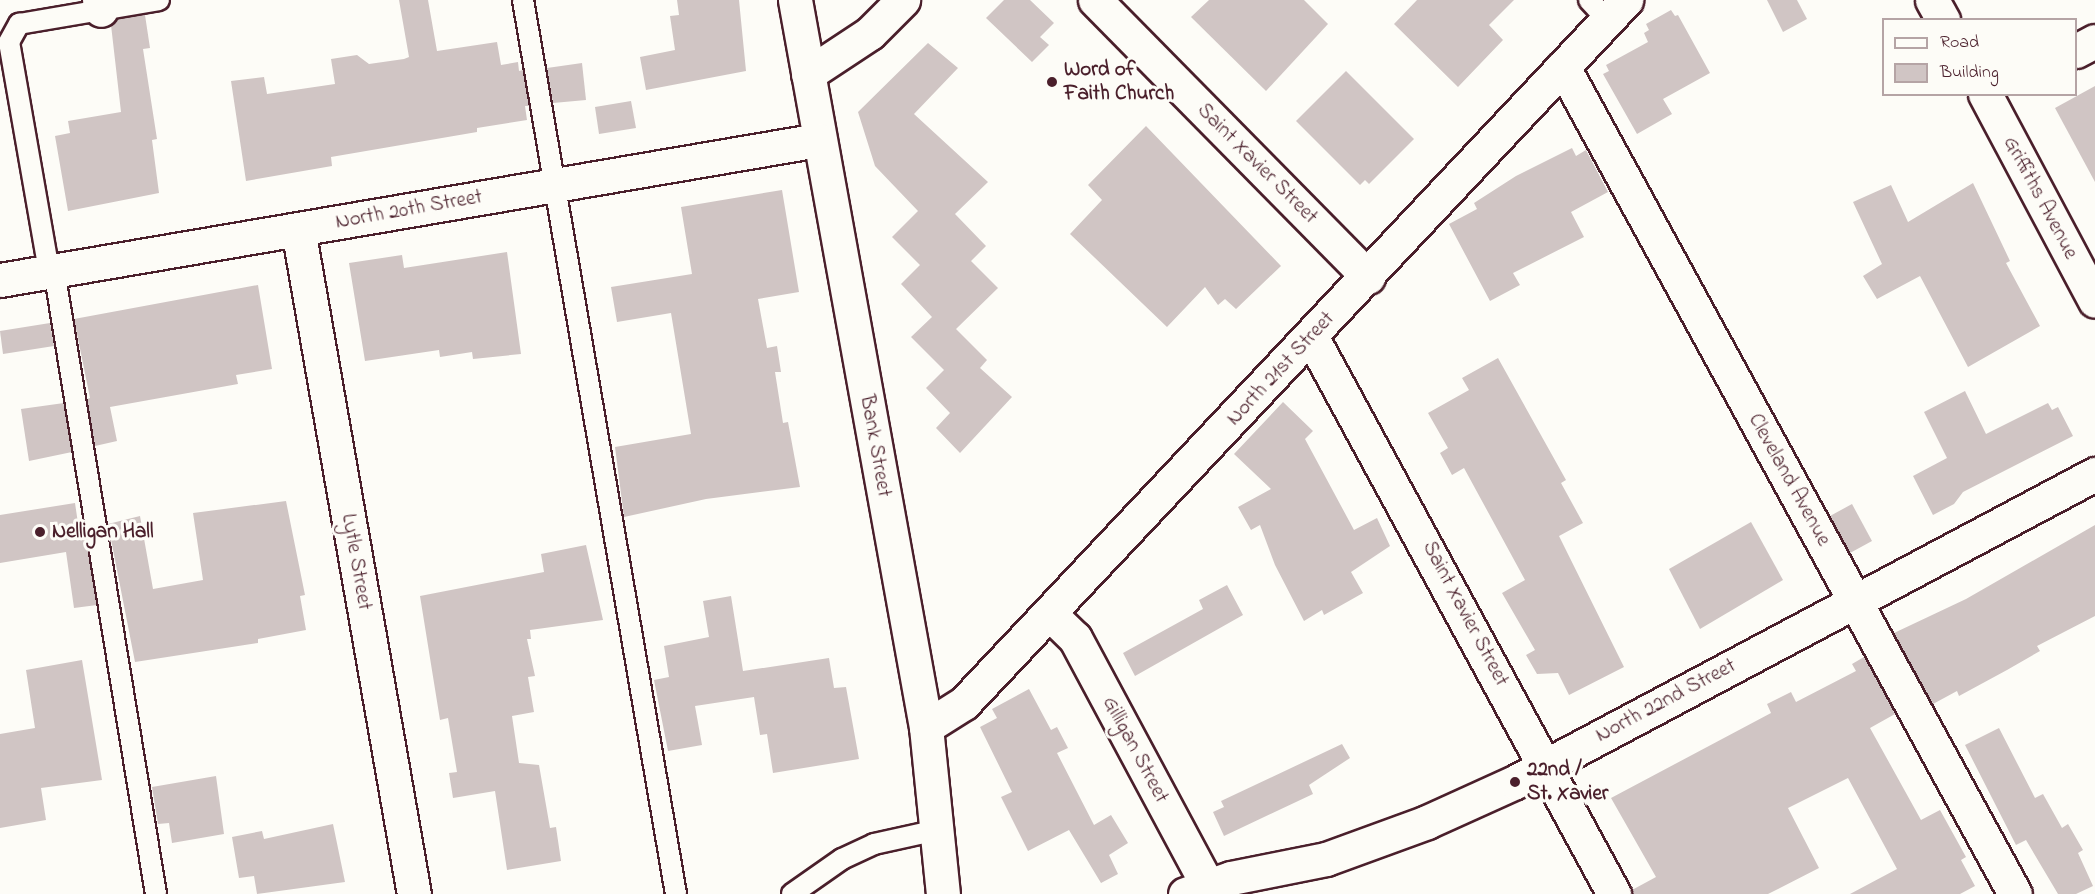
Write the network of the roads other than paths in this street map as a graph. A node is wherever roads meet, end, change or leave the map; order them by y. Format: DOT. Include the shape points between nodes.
graph roads {
  1 [pos="159,0"];
  2 [pos="523,0"];
  3 [pos="795,0"];
  4 [pos="903,0"];
  5 [pos="1095,0"];
  6 [pos="1932,0"];
  7 [pos="100,5"];
  8 [pos="1607,6"];
  9 [pos="1942,18"];
  10 [pos="2095,41"];
  11 [pos="2077,50"];
  12 [pos="1563,66"];
  13 [pos="808,74"];
  14 [pos="1986,96"];
  15 [pos="818,140"];
  16 [pos="555,185"];
  17 [pos="298,229"];
  18 [pos="51,271"];
  19 [pos="1368,277"];
  20 [pos="0,280"];
  21 [pos="2095,301"];
  22 [pos="1312,338"];
  23 [pos="2095,474"];
  24 [pos="1856,602"];
  25 [pos="1049,613"];
  26 [pos="926,727"];
  27 [pos="1547,764"];
  28 [pos="937,830"];
  29 [pos="1201,891"];
  30 [pos="156,894"];
  31 [pos="414,894"];
  32 [pos="676,894"];
  33 [pos="792,894"];
  34 [pos="943,894"];
  35 [pos="1614,894"];
  36 [pos="2015,894"];
  1 -- 7 [label="lane"];
  2 -- 16 [label="lane"];
  3 -- 13 [label="street, Bank Street"];
  4 -- 13 [label="street" via="870,33"];
  5 -- 19 [label="street, Saint Xavier Street"];
  6 -- 9 [label="street"];
  7 -- 18 [label="lane" via="20,24 9,42"];
  8 -- 12 [label="street, North 21st Street"];
  10 -- 11 [label="street"];
  12 -- 19 [label="street, North 21st Street"];
  12 -- 24 [label="street, Cleveland Avenue"];
  13 -- 15 [label="street, Bank Street"];
  14 -- 21 [label="street, Griffiths Avenue"];
  15 -- 16 [label="street, North 20th Street"];
  15 -- 26 [label="street, Bank Street"];
  16 -- 17 [label="street, North 20th Street"];
  16 -- 32 [label="lane"];
  17 -- 18 [label="street, North 20th Street"];
  17 -- 31 [label="street, Lytle Street"];
  18 -- 20 [label="street, North 20th Street"];
  18 -- 30 [label="lane"];
  19 -- 22 [label="street, North 21st Street"];
  22 -- 25 [label="street, North 21st Street"];
  22 -- 27 [label="street, Saint Xavier Street"];
  23 -- 24 [label="street, North 22nd Street"];
  24 -- 27 [label="street, North 22nd Street"];
  24 -- 36 [label="street, Cleveland Avenue"];
  25 -- 26 [label="street, North 21st Street" via="964,703"];
  25 -- 29 [label="street, Gilligan Street" via="1075,638"];
  26 -- 28 [label="street, Bank Street"];
  27 -- 29 [label="street, North 22nd Street" via="1427,822 1326,859"];
  27 -- 35 [label="street, Saint Xavier Street"];
  28 -- 33 [label="lane" via="874,844 832,865"];
  28 -- 34 [label="street, Bank Street"];
}
